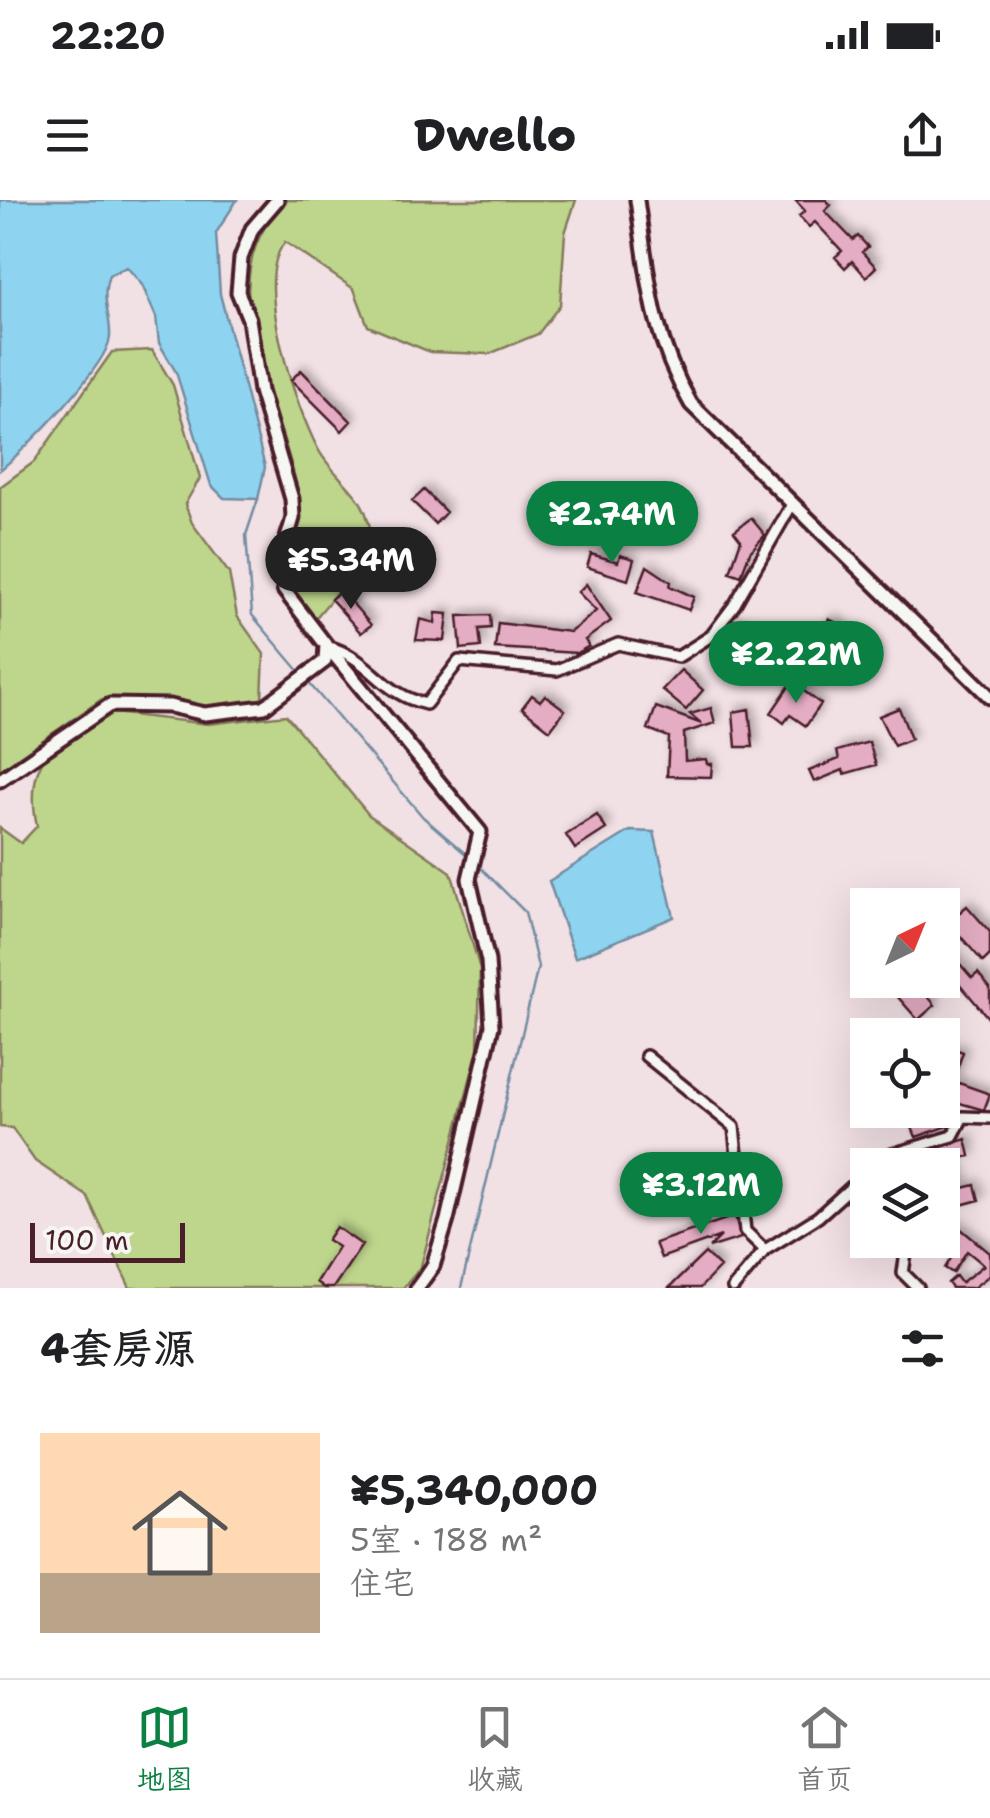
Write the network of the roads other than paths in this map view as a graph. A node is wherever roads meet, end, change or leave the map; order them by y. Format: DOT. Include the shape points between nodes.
graph roads {
  1 [pos="277,200"];
  2 [pos="637,200"];
  3 [pos="791,506"];
  4 [pos="326,645"];
  5 [pos="990,697"];
  6 [pos="0,780"];
  7 [pos="646,1056"];
  8 [pos="990,1118"];
  9 [pos="913,1148"];
  10 [pos="850,1188"];
  11 [pos="765,1250"];
  12 [pos="905,1258"];
  13 [pos="417,1288"];
  14 [pos="733,1288"];
  15 [pos="918,1288"];
  1 -- 4 [label="street" via="252,229 238,292 292,499 284,590"];
  2 -- 3 [label="street" via="665,360 691,404"];
  3 -- 4 [label="street" via="735,604 711,636 678,657 618,644 558,670 459,661 426,704 400,698 356,654"];
  3 -- 5 [label="street"];
  4 -- 6 [label="street" via="325,661 264,707 205,714 110,705"];
  4 -- 13 [label="street" via="480,832 469,879 488,961 492,1026 447,1220 433,1266"];
  7 -- 11 [label="street" via="734,1127 745,1231"];
  8 -- 9 [label="street" via="963,1117 953,1136"];
  10 -- 11 [label="street"];
  11 -- 14 [label="street"];
  12 -- 15 [label="street" via="902,1273"];
}
